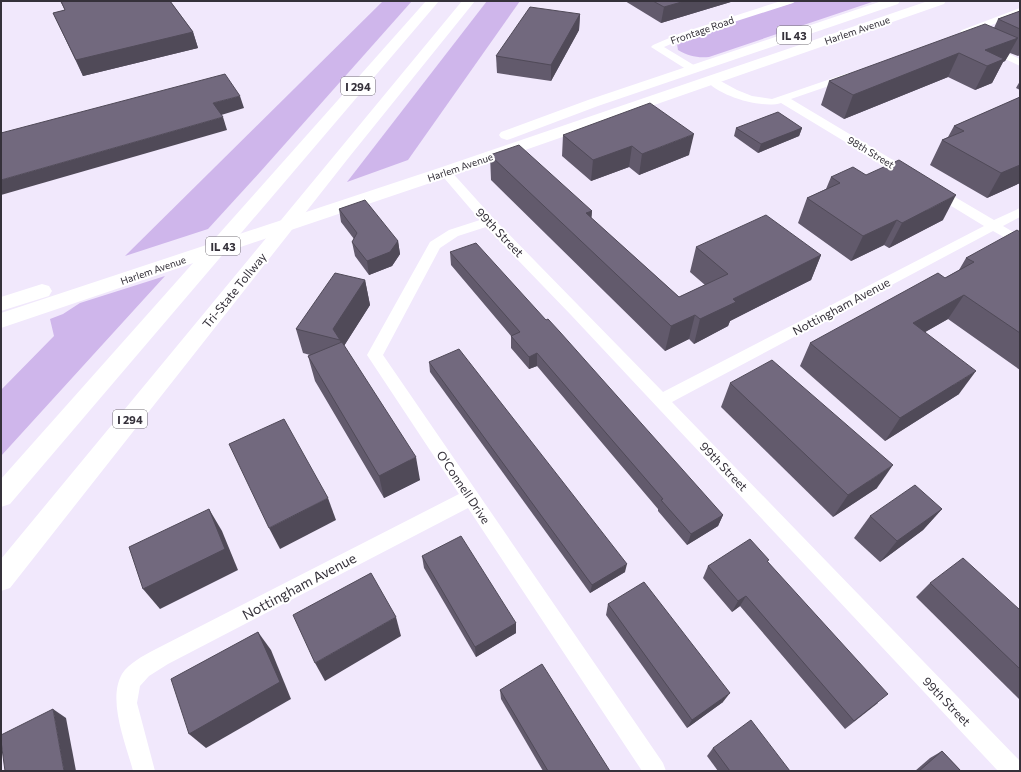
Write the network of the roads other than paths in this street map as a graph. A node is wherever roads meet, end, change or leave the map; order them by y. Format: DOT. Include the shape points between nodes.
graph roads {
  1 [pos="433,1"];
  2 [pos="470,1"];
  3 [pos="790,1"];
  4 [pos="894,1"];
  5 [pos="940,1"];
  6 [pos="1020,11"];
  7 [pos="1020,63"];
  8 [pos="693,69"];
  9 [pos="857,72"];
  10 [pos="710,80"];
  11 [pos="783,99"];
  12 [pos="439,166"];
  13 [pos="1020,212"];
  14 [pos="489,222"];
  15 [pos="993,226"];
  16 [pos="1020,242"];
  17 [pos="1,304"];
  18 [pos="1,321"];
  19 [pos="661,400"];
  20 [pos="1,496"];
  21 [pos="471,497"];
  22 [pos="1,579"];
  23 [pos="144,771"];
  24 [pos="655,771"];
  25 [pos="1014,771"];
  1 -- 20 [label="main road, I 294"];
  2 -- 22 [label="main road, Tri-State Tollway / I 294" via="344,153"];
  3 -- 8 [label="street, Frontage Road" via="684,35 656,47"];
  4 -- 8 [label="main road, Harlem Avenue / IL 43"];
  5 -- 10 [label="main road, Harlem Avenue / IL 43"];
  6 -- 7 [label="street" via="958,34"];
  8 -- 12 [label="main road, Harlem Avenue / IL 43" via="593,103"];
  9 -- 11 [label="street"];
  10 -- 11 [label="street" via="736,95 754,101 773,102"];
  10 -- 12 [label="main road, Harlem Avenue / IL 43"];
  11 -- 15 [label="street, 98th Street"];
  12 -- 14 [label="street, 99th Street"];
  12 -- 17 [label="main road, Harlem Avenue / IL 43"];
  12 -- 18 [label="main road, Harlem Avenue / IL 43"];
  13 -- 15 [label="street, Nottingham Avenue"];
  14 -- 19 [label="street, 99th Street"];
  14 -- 21 [label="street, O'Connell Drive" via="453,234 435,245 375,355"];
  15 -- 16 [label="street, 98th Street"];
  15 -- 19 [label="street, Nottingham Avenue"];
  19 -- 25 [label="street, 99th Street"];
  21 -- 23 [label="street, Nottingham Avenue" via="142,669 130,681 126,703"];
  21 -- 24 [label="street, O'Connell Drive"];
}
